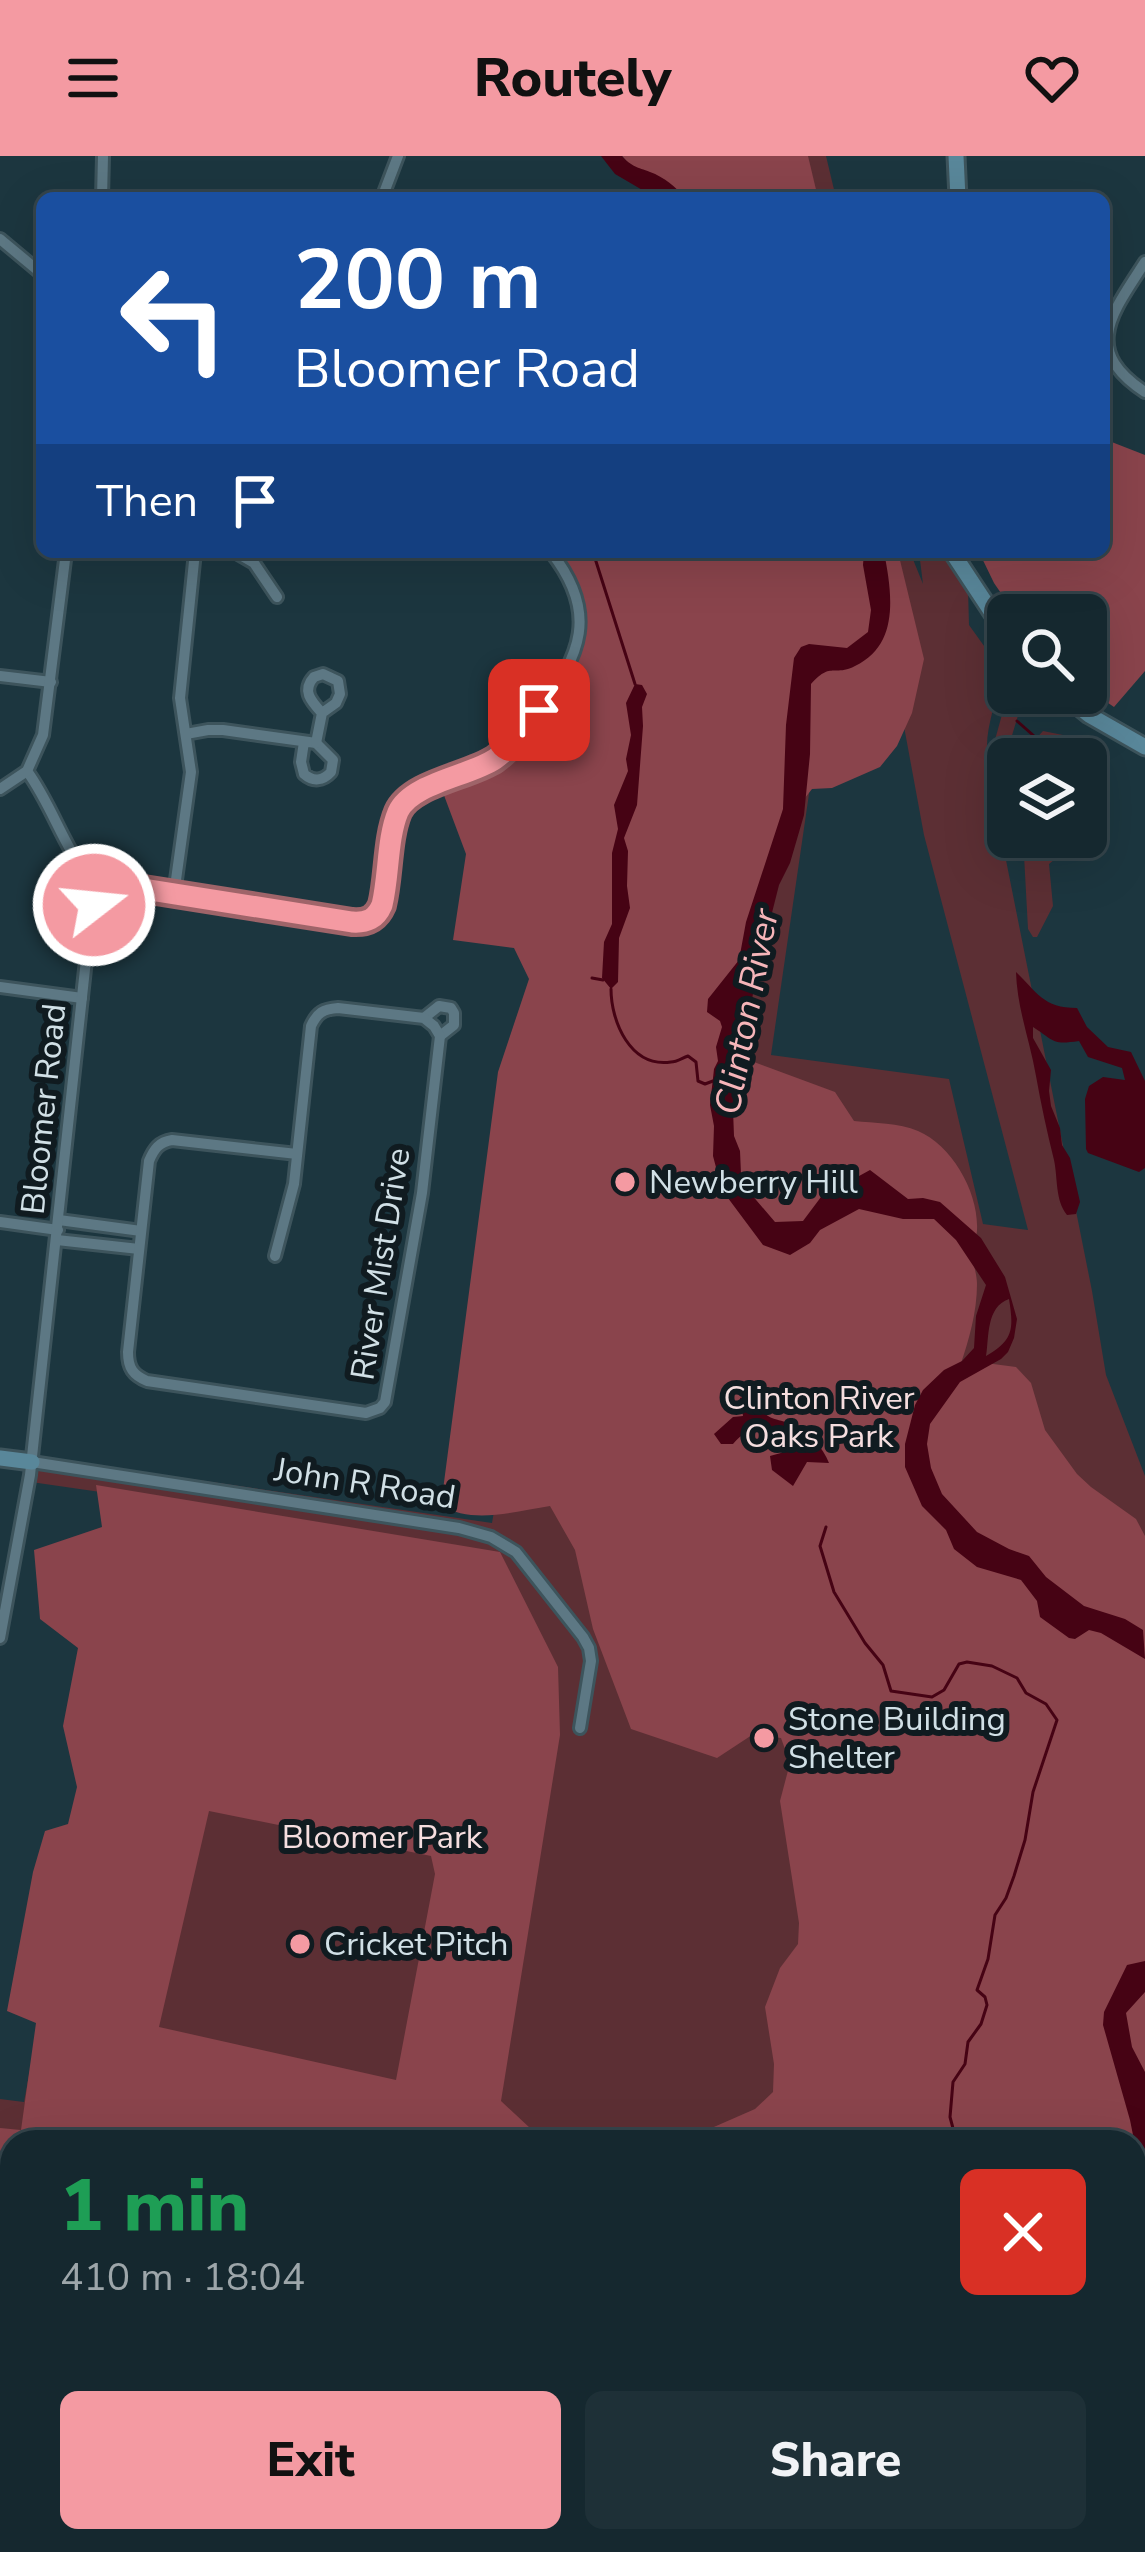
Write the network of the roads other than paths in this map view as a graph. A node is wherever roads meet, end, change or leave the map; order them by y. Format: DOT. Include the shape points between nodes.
graph roads {
  1 [pos="103,156"];
  2 [pos="398,156"];
  3 [pos="956,156"];
  4 [pos="101,192"];
  5 [pos="384,192"];
  6 [pos="958,192"];
  7 [pos="0,239"];
  8 [pos="1145,262"];
  9 [pos="36,269"];
  10 [pos="1110,326"];
  11 [pos="1110,356"];
  12 [pos="1145,392"];
  13 [pos="65,558"];
  14 [pos="194,558"];
  15 [pos="245,558"];
  16 [pos="555,558"];
  17 [pos="956,558"];
  18 [pos="277,596"];
  19 [pos="987,605"];
  20 [pos="0,676"];
  21 [pos="51,682"];
  22 [pos="322,713"];
  23 [pos="1089,714"];
  24 [pos="186,734"];
  25 [pos="1145,747"];
  26 [pos="27,771"];
  27 [pos="0,789"];
  28 [pos="86,875"];
  29 [pos="174,894"];
  30 [pos="0,987"];
  31 [pos="82,998"];
  32 [pos="424,1018"];
  33 [pos="440,1036"];
  34 [pos="298,1154"];
  35 [pos="0,1222"];
  36 [pos="58,1230"];
  37 [pos="141,1231"];
  38 [pos="140,1249"];
  39 [pos="275,1256"];
  40 [pos="0,1458"];
  41 [pos="32,1462"];
  42 [pos="0,1638"];
  43 [pos="580,1728"];
  1 -- 4 [label="street"];
  2 -- 5 [label="street"];
  3 -- 6 [label="street"];
  7 -- 9 [label="street"];
  8 -- 10 [label="street"];
  11 -- 12 [label="street"];
  13 -- 21 [label="street"];
  14 -- 24 [label="street" via="180,698"];
  15 -- 18 [label="street"];
  16 -- 29 [label="street, Bloomer Road" via="574,588 580,619 567,671 510,746 401,807 382,905 372,919"];
  17 -- 19 [label="street"];
  20 -- 21 [label="street"];
  21 -- 26 [label="street" via="44,735"];
  22 -- 24 [label="street" via="310,742 223,730"];
  23 -- 25 [label="street"];
  24 -- 29 [label="street" via="191,772"];
  26 -- 27 [label="street"];
  26 -- 28 [label="street"];
  29 -- 31 [label="street, Bloomer Road" via="116,886 99,897"];
  30 -- 31 [label="street"];
  31 -- 36 [label="street, Bloomer Road"];
  32 -- 33 [label="street"];
  32 -- 33 [label="street" via="439,1006 451,1008 454,1025"];
  32 -- 34 [label="street" via="318,1013"];
  33 -- 38 [label="street, River Mist Drive" via="421,1206 380,1408 366,1413 140,1378 128,1362"];
  34 -- 37 [label="street, River Mist Drive" via="161,1143 149,1160"];
  34 -- 39 [label="street"];
  35 -- 36 [label="street"];
  36 -- 37 [label="street"];
  36 -- 38 [label="street"];
  36 -- 41 [label="street, Bloomer Road"];
  37 -- 38 [label="street, River Mist Drive"];
  40 -- 41 [label="street, John R Road"];
  41 -- 42 [label="street, Bloomer Road"];
  41 -- 43 [label="street, John R Road" via="459,1528 503,1543 525,1560 589,1648"];
}
